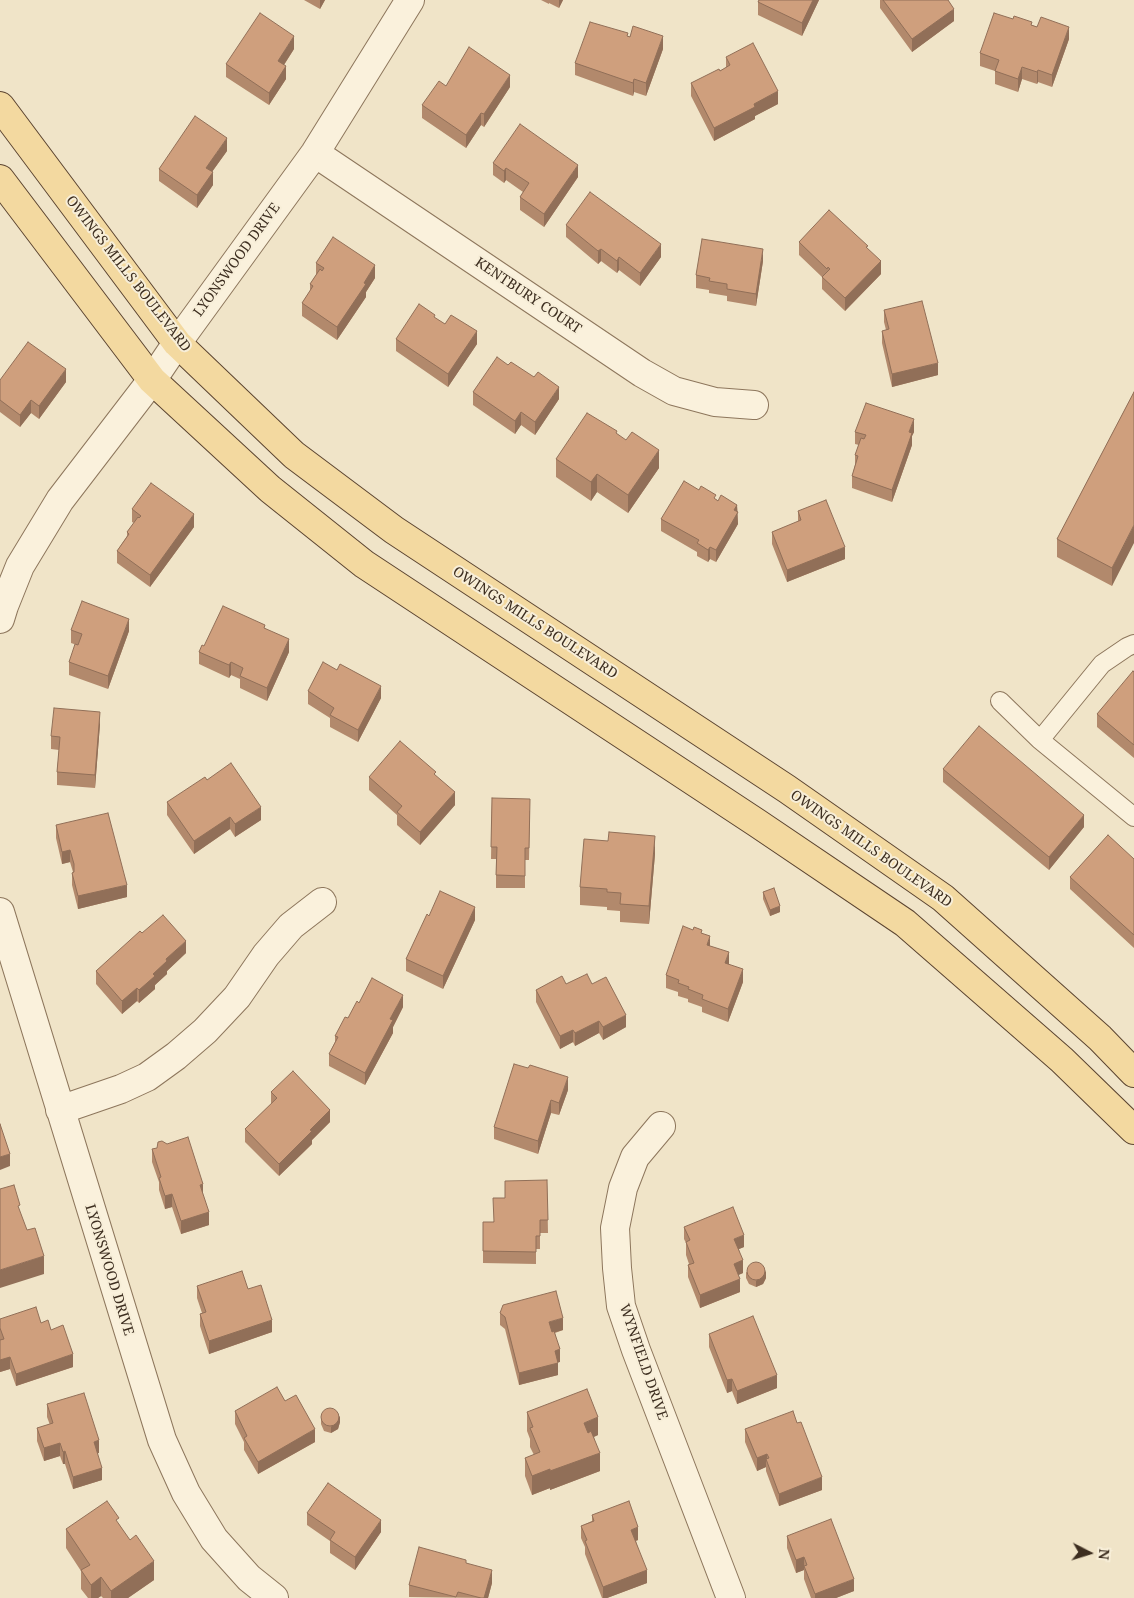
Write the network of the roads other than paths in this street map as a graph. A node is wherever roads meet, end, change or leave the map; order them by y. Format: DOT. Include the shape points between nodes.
graph roads {
  1 [pos="410,0"];
  2 [pos="0,106"];
  3 [pos="315,153"];
  4 [pos="0,179"];
  5 [pos="177,343"];
  6 [pos="152,380"];
  7 [pos="754,405"];
  8 [pos="0,620"];
  9 [pos="1134,644"];
  10 [pos="1000,701"];
  11 [pos="1040,740"];
  12 [pos="1134,817"];
  13 [pos="322,902"];
  14 [pos="0,912"];
  15 [pos="1134,1073"];
  16 [pos="60,1110"];
  17 [pos="661,1126"];
  18 [pos="1134,1130"];
  19 [pos="274,1598"];
  20 [pos="731,1598"];
  1 -- 3 [label="street, LYONSWOOD DRIVE"];
  2 -- 5 [label="main road, OWINGS MILLS BOULEVARD"];
  3 -- 5 [label="street, LYONSWOOD DRIVE"];
  3 -- 7 [label="street, KENTBURY COURT" via="642,373 674,391 715,402"];
  4 -- 6 [label="main road"];
  5 -- 6 [label="street, LYONSWOOD DRIVE"];
  5 -- 15 [label="main road, OWINGS MILLS BOULEVARD" via="294,454 394,530 787,789 943,898 1100,1038"];
  6 -- 8 [label="street, LYONSWOOD DRIVE" via="60,500 20,566"];
  6 -- 18 [label="main road" via="270,489 364,564 906,924 1062,1060"];
  9 -- 11 [label="lane" via="1102,664"];
  10 -- 11 [label="lane"];
  11 -- 12 [label="lane"];
  13 -- 16 [label="street" via="291,926 237,997 176,1056 148,1077"];
  14 -- 16 [label="street, LYONSWOOD DRIVE"];
  16 -- 19 [label="street, LYONSWOOD DRIVE" via="162,1440 186,1493 214,1539 250,1578"];
  17 -- 20 [label="street, WYNFIELD DRIVE" via="635,1157 623,1188 615,1228 621,1306"];
}
